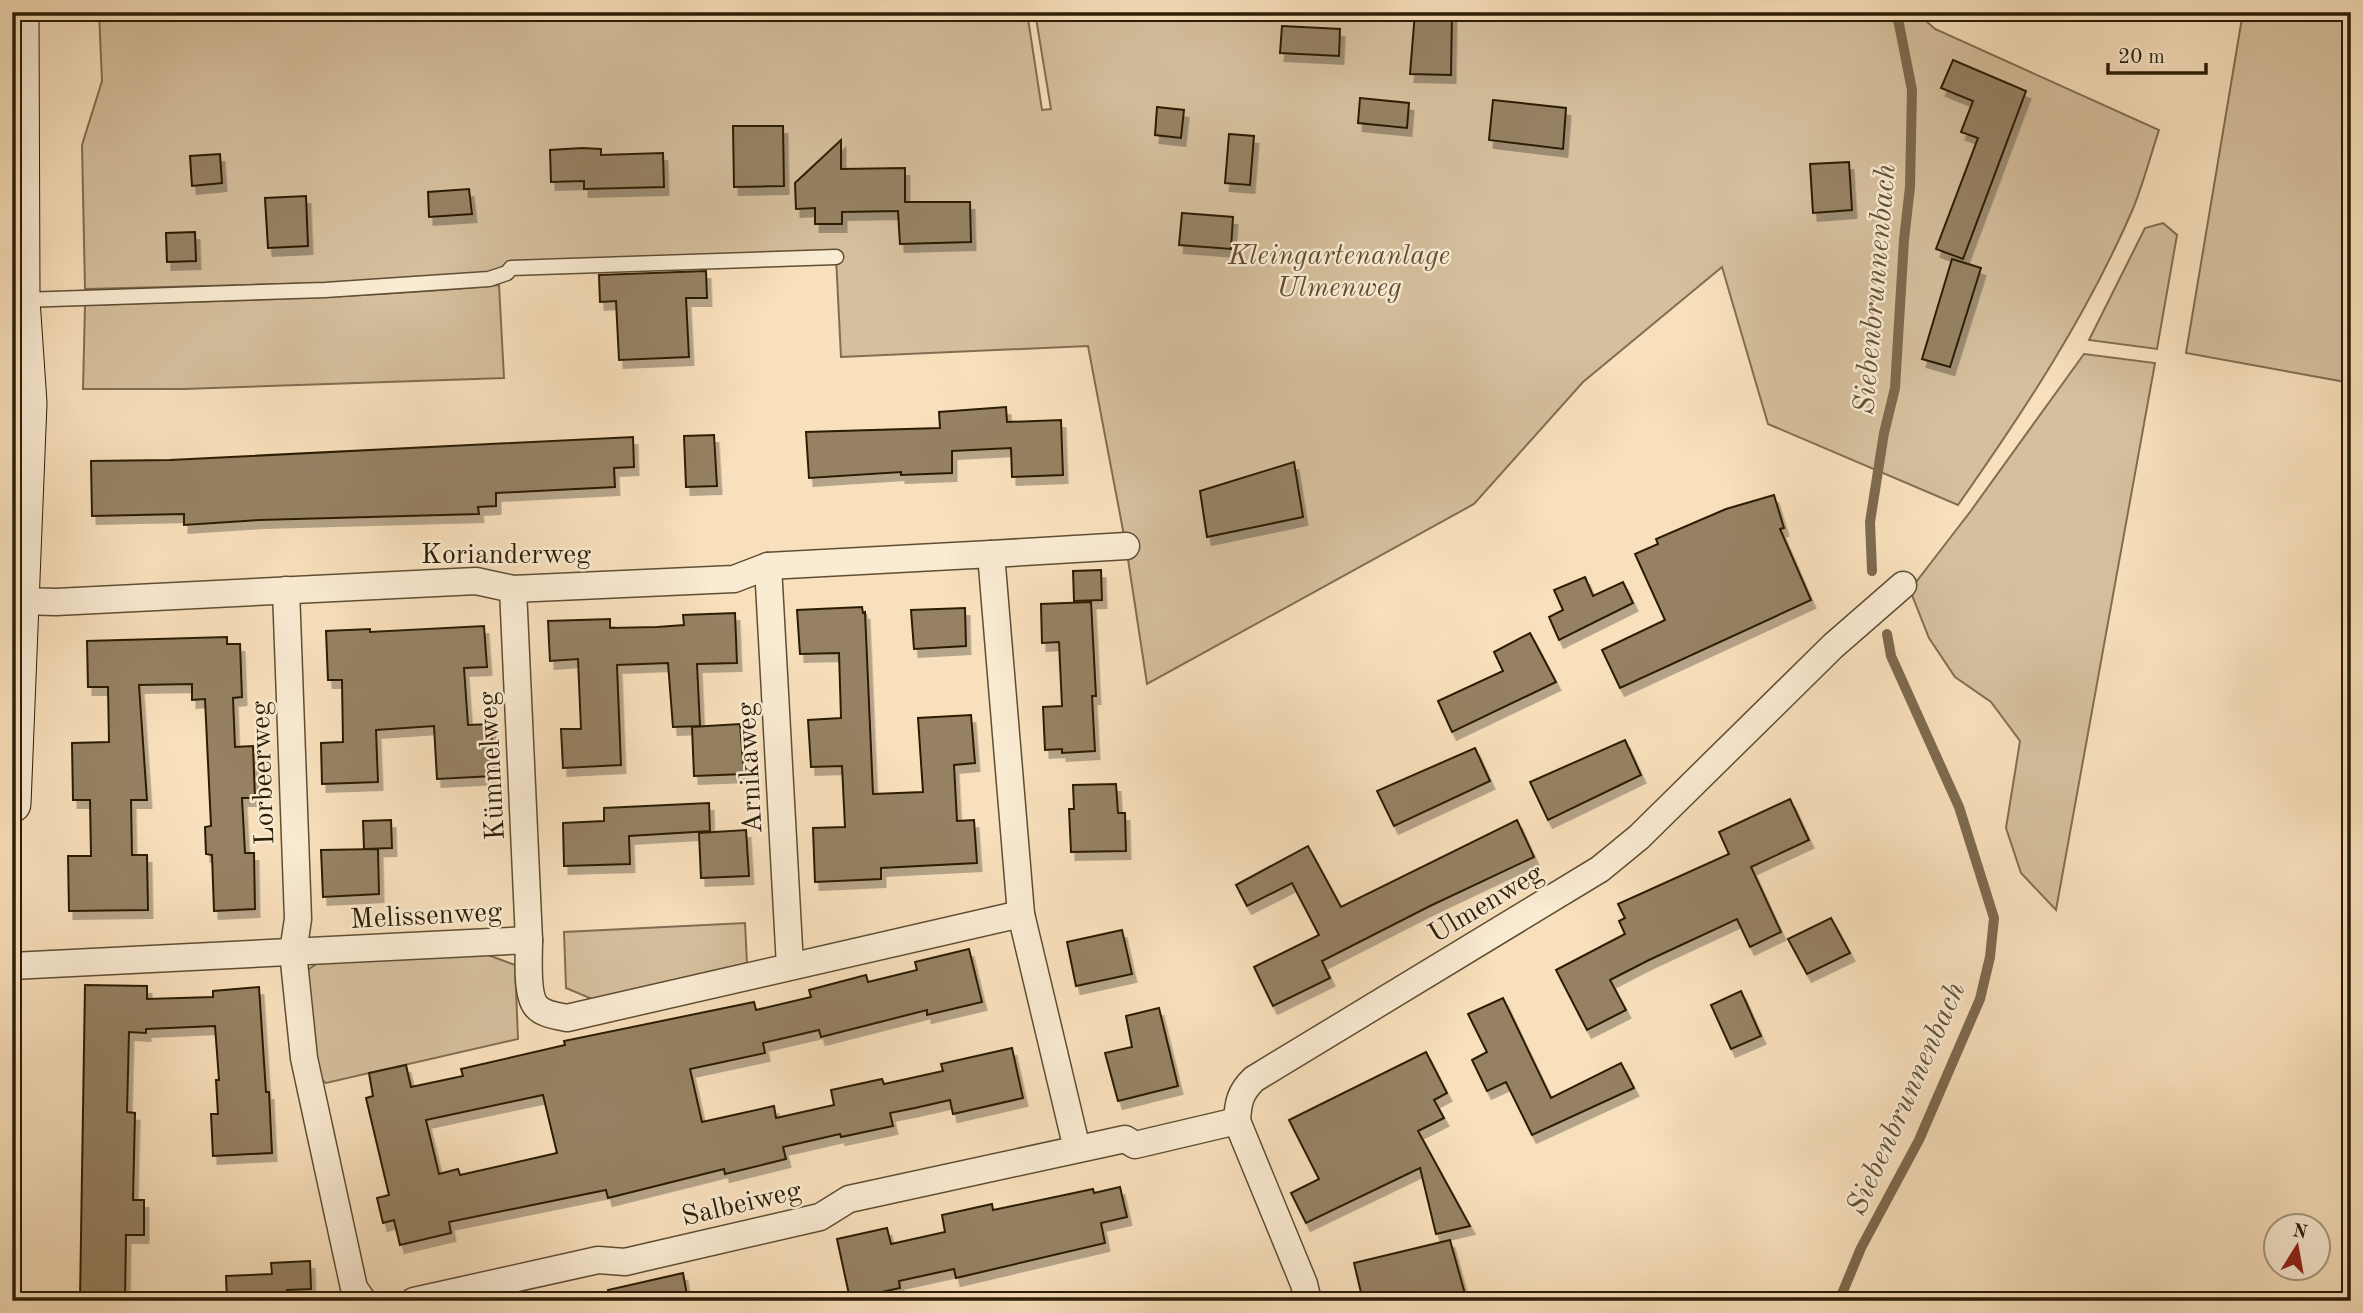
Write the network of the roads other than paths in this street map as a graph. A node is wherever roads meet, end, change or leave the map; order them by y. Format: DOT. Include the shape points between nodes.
graph roads {
  1 [pos="20,12"];
  2 [pos="836,257"];
  3 [pos="22,300"];
  4 [pos="1126,546"];
  5 [pos="991,554"];
  6 [pos="768,566"];
  7 [pos="1903,585"];
  8 [pos="513,589"];
  9 [pos="286,590"];
  10 [pos="19,601"];
  11 [pos="12,804"];
  12 [pos="1021,914"];
  13 [pos="529,940"];
  14 [pos="293,952"];
  15 [pos="12,965"];
  16 [pos="790,966"];
  17 [pos="1237,1121"];
  18 [pos="1077,1149"];
  19 [pos="363,1301"];
  20 [pos="414,1301"];
  21 [pos="1308,1301"];
  1 -- 3 [label="street"];
  2 -- 3 [label="lane" via="511,268 489,279 325,290"];
  3 -- 10 [label="street" via="27,403"];
  4 -- 5 [label="street, Korianderweg"];
  5 -- 6 [label="street, Korianderweg"];
  5 -- 12 [label="street"];
  6 -- 8 [label="street, Korianderweg" via="734,579"];
  6 -- 16 [label="street, Arnikaweg"];
  7 -- 17 [label="street, Ulmenweg" via="1777,698 1639,837 1600,869 1254,1079 1238,1103"];
  8 -- 9 [label="street, Korianderweg" via="476,581"];
  8 -- 13 [label="street, Kümmelweg"];
  9 -- 10 [label="street, Korianderweg"];
  9 -- 14 [label="street, Lorbeerweg" via="298,919"];
  10 -- 11 [label="street"];
  12 -- 16 [label="street, Melissenweg"];
  12 -- 18 [label="street"];
  13 -- 14 [label="street, Melissenweg"];
  13 -- 16 [label="street, Melissenweg" via="530,993 536,1007 567,1018"];
  14 -- 15 [label="street, Melissenweg"];
  14 -- 19 [label="street" via="307,1070 354,1289"];
  17 -- 18 [label="street, Salbeiweg" via="1135,1145 1125,1139"];
  17 -- 21 [label="street"];
  18 -- 20 [label="street, Salbeiweg" via="849,1199 821,1217 625,1262 598,1260"];
}
